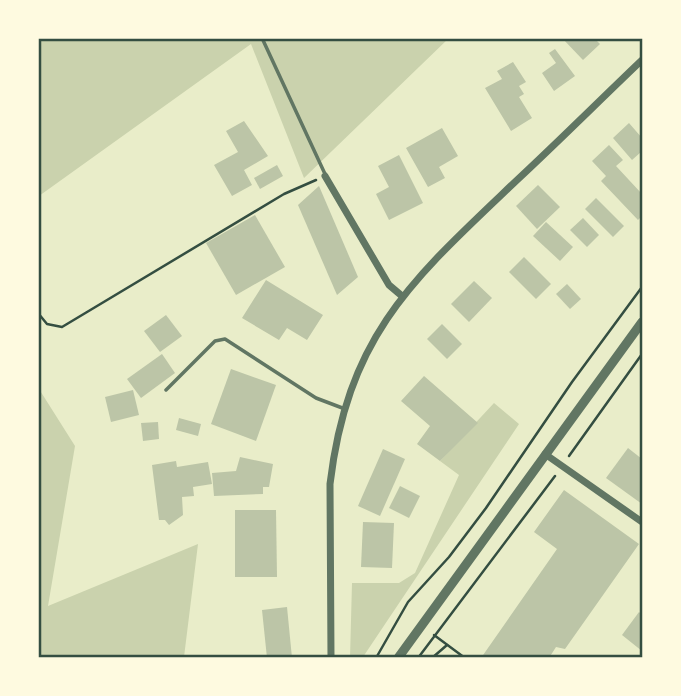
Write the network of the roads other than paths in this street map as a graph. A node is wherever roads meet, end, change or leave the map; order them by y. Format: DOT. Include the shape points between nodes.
graph roads {
  1 [pos="262,38"];
  2 [pos="642,60"];
  3 [pos="326,176"];
  4 [pos="402,296"];
  5 [pos="642,322"];
  6 [pos="166,390"];
  7 [pos="345,409"];
  8 [pos="545,454"];
  9 [pos="642,522"];
  10 [pos="331,657"];
  11 [pos="398,657"];
  1 -- 3 [label="lane"];
  2 -- 4 [label="street" via="428,265"];
  3 -- 4 [label="street" via="389,285"];
  4 -- 7 [label="street" via="366,354"];
  5 -- 8 [label="street"];
  6 -- 7 [label="lane" via="215,341 225,339 316,398"];
  7 -- 10 [label="street" via="330,484"];
  8 -- 9 [label="street"];
  8 -- 11 [label="street"];
}
